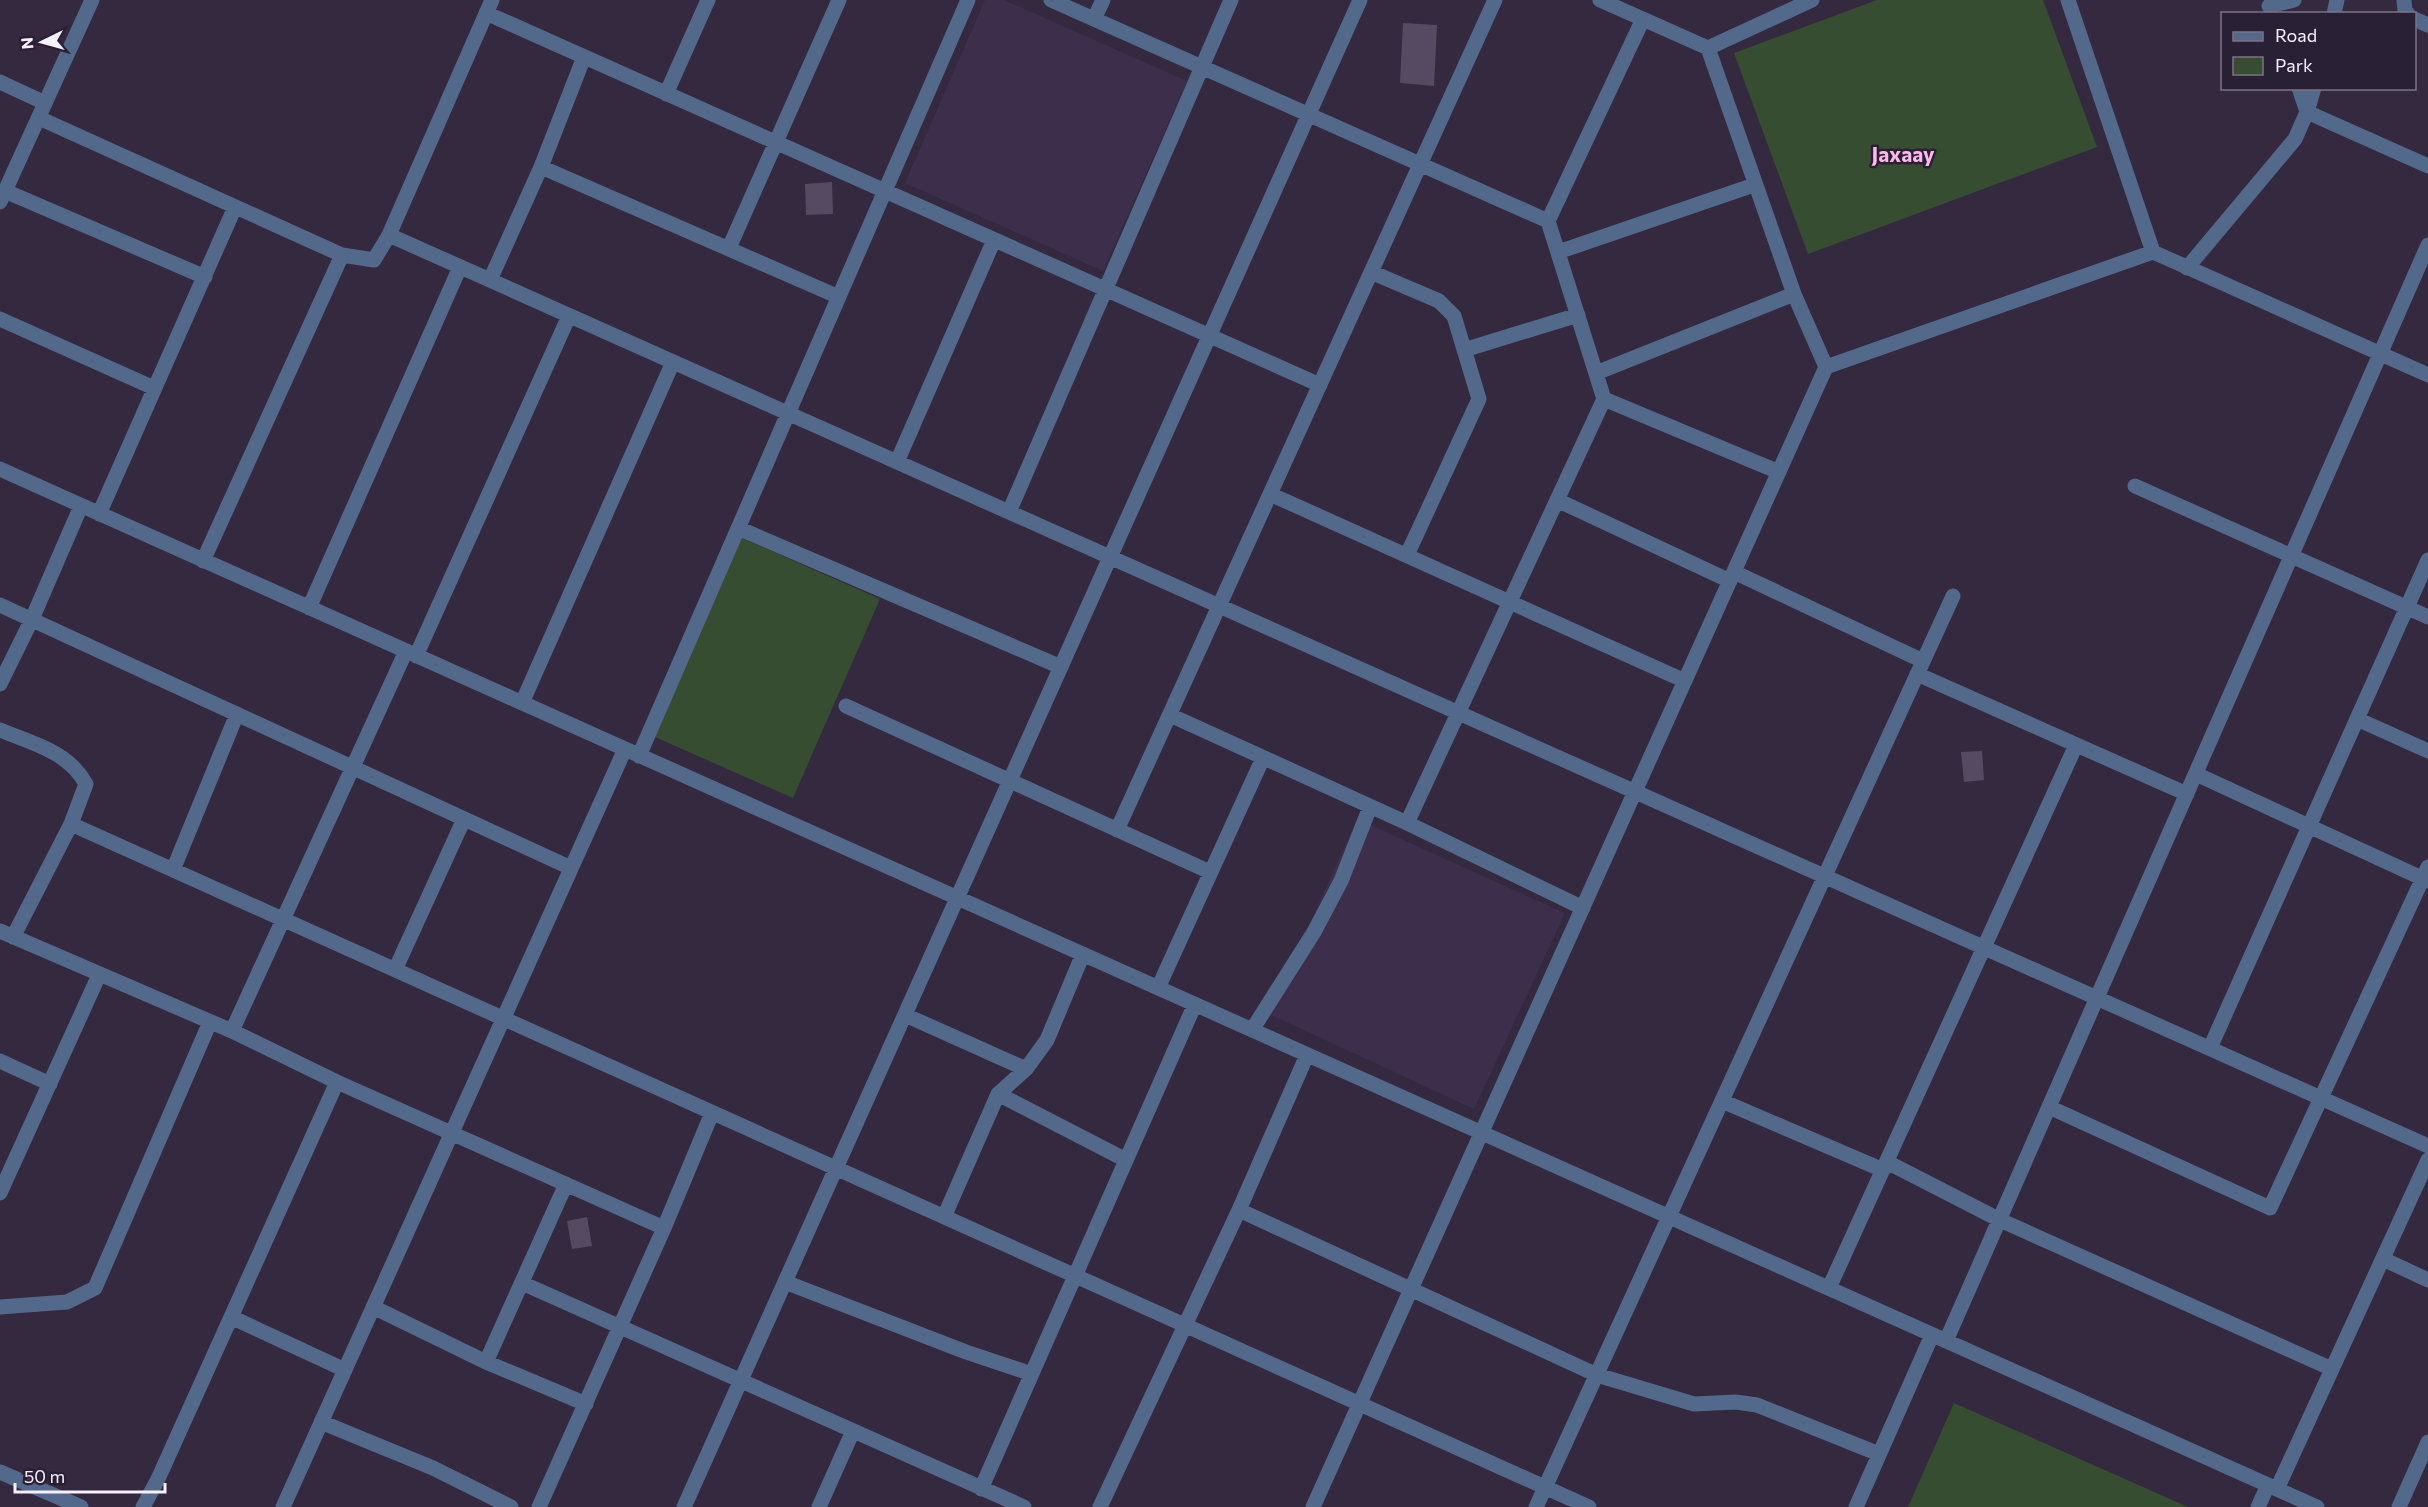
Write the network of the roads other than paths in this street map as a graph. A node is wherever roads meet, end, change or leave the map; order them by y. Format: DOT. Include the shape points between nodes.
graph roads {
  1 [pos="92,0"];
  2 [pos="708,0"];
  3 [pos="839,0"];
  4 [pos="968,0"];
  5 [pos="1051,0"];
  6 [pos="1103,0"];
  7 [pos="1231,0"];
  8 [pos="1360,0"];
  9 [pos="1495,0"];
  10 [pos="1600,0"];
  11 [pos="1812,0"];
  12 [pos="2068,0"];
  13 [pos="2294,0"];
  14 [pos="489,4"];
  15 [pos="1622,4"];
  16 [pos="1783,6"];
  17 [pos="2268,7"];
  18 [pos="1094,19"];
  19 [pos="1643,19"];
  20 [pos="1708,48"];
  21 [pos="584,57"];
  22 [pos="1202,67"];
  23 [pos="0,82"];
  24 [pos="2300,90"];
  25 [pos="2313,90"];
  26 [pos="666,94"];
  27 [pos="45,103"];
  28 [pos="2307,112"];
  29 [pos="1309,114"];
  30 [pos="39,118"];
  31 [pos="776,143"];
  32 [pos="1420,164"];
  33 [pos="2428,166"];
  34 [pos="541,167"];
  35 [pos="1754,185"];
  36 [pos="885,191"];
  37 [pos="2,197"];
  38 [pos="235,207"];
  39 [pos="1548,221"];
  40 [pos="389,235"];
  41 [pos="994,240"];
  42 [pos="2428,245"];
  43 [pos="729,248"];
  44 [pos="1558,252"];
  45 [pos="2153,252"];
  46 [pos="342,255"];
  47 [pos="460,267"];
  48 [pos="2187,268"];
  49 [pos="1371,272"];
  50 [pos="204,277"];
  51 [pos="490,280"];
  52 [pos="1106,290"];
  53 [pos="1794,294"];
  54 [pos="839,297"];
  55 [pos="1578,315"];
  56 [pos="569,316"];
  57 [pos="0,319"];
  58 [pos="1209,336"];
  59 [pos="1464,350"];
  60 [pos="2380,354"];
  61 [pos="672,362"];
  62 [pos="1826,367"];
  63 [pos="1596,373"];
  64 [pos="2428,375"];
  65 [pos="1320,385"];
  66 [pos="154,388"];
  67 [pos="1604,399"];
  68 [pos="788,413"];
  69 [pos="897,462"];
  70 [pos="0,470"];
  71 [pos="1779,472"];
  72 [pos="2135,486"];
  73 [pos="1270,494"];
  74 [pos="1557,500"];
  75 [pos="81,506"];
  76 [pos="1009,512"];
  77 [pos="99,514"];
  78 [pos="738,528"];
  79 [pos="1407,555"];
  80 [pos="2292,556"];
  81 [pos="1110,557"];
  82 [pos="2428,560"];
  83 [pos="203,561"];
  84 [pos="1732,577"];
  85 [pos="1953,596"];
  86 [pos="1510,601"];
  87 [pos="0,605"];
  88 [pos="1220,606"];
  89 [pos="2407,607"];
  90 [pos="309,608"];
  91 [pos="2428,617"];
  92 [pos="32,619"];
  93 [pos="411,654"];
  94 [pos="1061,667"];
  95 [pos="1920,668"];
  96 [pos="1685,681"];
  97 [pos="0,684"];
  98 [pos="522,703"];
  99 [pos="846,706"];
  100 [pos="1458,713"];
  101 [pos="237,714"];
  102 [pos="1170,715"];
  103 [pos="2357,719"];
  104 [pos="0,730"];
  105 [pos="2076,745"];
  106 [pos="2428,751"];
  107 [pos="632,752"];
  108 [pos="1263,758"];
  109 [pos="353,768"];
  110 [pos="2196,774"];
  111 [pos="1010,780"];
  112 [pos="1635,792"];
  113 [pos="2187,794"];
  114 [pos="1370,807"];
  115 [pos="464,819"];
  116 [pos="1407,823"];
  117 [pos="71,824"];
  118 [pos="2309,826"];
  119 [pos="1117,830"];
  120 [pos="572,868"];
  121 [pos="173,870"];
  122 [pos="1210,872"];
  123 [pos="2426,875"];
  124 [pos="1825,876"];
  125 [pos="957,898"];
  126 [pos="1583,908"];
  127 [pos="284,920"];
  128 [pos="6,934"];
  129 [pos="1984,947"];
  130 [pos="1083,954"];
  131 [pos="395,970"];
  132 [pos="99,975"];
  133 [pos="1158,988"];
  134 [pos="2097,998"];
  135 [pos="1195,1004"];
  136 [pos="905,1015"];
  137 [pos="503,1019"];
  138 [pos="210,1022"];
  139 [pos="1252,1030"];
  140 [pos="232,1031"];
  141 [pos="2210,1048"];
  142 [pos="1307,1055"];
  143 [pos="0,1061"];
  144 [pos="1026,1069"];
  145 [pos="337,1082"];
  146 [pos="50,1083"];
  147 [pos="998,1094"];
  148 [pos="2321,1098"];
  149 [pos="1722,1101"];
  150 [pos="2049,1107"];
  151 [pos="712,1113"];
  152 [pos="452,1133"];
  153 [pos="1482,1133"];
  154 [pos="2428,1146"];
  155 [pos="1126,1160"];
  156 [pos="2428,1160"];
  157 [pos="1885,1166"];
  158 [pos="836,1168"];
  159 [pos="566,1184"];
  160 [pos="0,1193"];
  161 [pos="1239,1210"];
  162 [pos="944,1217"];
  163 [pos="1669,1217"];
  164 [pos="2000,1220"];
  165 [pos="664,1228"];
  166 [pos="2383,1259"];
  167 [pos="1075,1276"];
  168 [pos="2428,1280"];
  169 [pos="785,1282"];
  170 [pos="522,1283"];
  171 [pos="1829,1288"];
  172 [pos="1411,1290"];
  173 [pos="0,1306"];
  174 [pos="373,1307"];
  175 [pos="231,1317"];
  176 [pos="1184,1326"];
  177 [pos="620,1327"];
  178 [pos="1939,1338"];
  179 [pos="486,1362"];
  180 [pos="2332,1369"];
  181 [pos="345,1370"];
  182 [pos="1032,1374"];
  183 [pos="1597,1375"];
  184 [pos="740,1381"];
  185 [pos="586,1404"];
  186 [pos="1360,1404"];
  187 [pos="321,1422"];
  188 [pos="853,1431"];
  189 [pos="2428,1442"];
  190 [pos="1879,1454"];
  191 [pos="0,1472"];
  192 [pos="2273,1487"];
  193 [pos="1545,1488"];
  194 [pos="981,1489"];
  195 [pos="81,1507"];
  196 [pos="142,1507"];
  197 [pos="283,1507"];
  198 [pos="511,1507"];
  199 [pos="539,1507"];
  200 [pos="684,1507"];
  201 [pos="819,1507"];
  202 [pos="1024,1507"];
  203 [pos="1100,1507"];
  204 [pos="1313,1507"];
  205 [pos="1536,1507"];
  206 [pos="1589,1507"];
  207 [pos="1856,1507"];
  208 [pos="2259,1507"];
  209 [pos="2317,1507"];
  210 [pos="2399,1507"];
  1 -- 27 [label="street"];
  2 -- 26 [label="street"];
  3 -- 31 [label="street"];
  4 -- 36 [label="street"];
  5 -- 18 [label="street"];
  6 -- 18 [label="street"];
  7 -- 22 [label="street"];
  8 -- 29 [label="street"];
  9 -- 32 [label="street"];
  10 -- 15 [label="street"];
  11 -- 16 [label="street"];
  12 -- 45 [label="street"];
  13 -- 17 [label="street"];
  14 -- 21 [label="street"];
  14 -- 40 [label="street"];
  15 -- 19 [label="street"];
  16 -- 20 [label="street"];
  18 -- 22 [label="street"];
  19 -- 20 [label="street"];
  19 -- 39 [label="street"];
  20 -- 35 [label="street"];
  21 -- 26 [label="street"];
  21 -- 34 [label="street"];
  22 -- 29 [label="street"];
  22 -- 52 [label="street"];
  23 -- 27 [label="street"];
  24 -- 28 [label="street"];
  25 -- 28 [label="street"];
  26 -- 31 [label="street"];
  27 -- 30 [label="street"];
  28 -- 33 [label="street"];
  28 -- 48 [label="street" via="2295,139"];
  29 -- 32 [label="street"];
  29 -- 58 [label="street"];
  30 -- 37 [label="street"];
  30 -- 38 [label="street"];
  31 -- 36 [label="street"];
  31 -- 43 [label="street"];
  32 -- 39 [label="street"];
  32 -- 49 [label="street"];
  34 -- 43 [label="street"];
  34 -- 51 [label="street"];
  35 -- 44 [label="street"];
  35 -- 53 [label="street"];
  36 -- 41 [label="street"];
  36 -- 54 [label="street"];
  37 -- 50 [label="street"];
  38 -- 46 [label="street"];
  38 -- 50 [label="street"];
  39 -- 44 [label="street"];
  40 -- 46 [label="street" via="374,260"];
  40 -- 47 [label="street"];
  41 -- 52 [label="street"];
  41 -- 69 [label="street"];
  42 -- 60 [label="street"];
  43 -- 54 [label="street"];
  44 -- 55 [label="street"];
  45 -- 48 [label="street"];
  45 -- 62 [label="street"];
  46 -- 83 [label="street"];
  47 -- 51 [label="street"];
  47 -- 90 [label="street"];
  48 -- 60 [label="street"];
  49 -- 59 [label="street" via="1439,301 1454,316"];
  49 -- 65 [label="street"];
  50 -- 66 [label="street"];
  51 -- 56 [label="street"];
  52 -- 58 [label="street"];
  52 -- 76 [label="street"];
  53 -- 62 [label="street"];
  53 -- 63 [label="street"];
  54 -- 68 [label="street"];
  55 -- 59 [label="street"];
  55 -- 63 [label="street"];
  56 -- 61 [label="street"];
  56 -- 93 [label="street"];
  57 -- 66 [label="street"];
  58 -- 65 [label="street"];
  58 -- 81 [label="street"];
  59 -- 79 [label="street" via="1479,399"];
  60 -- 64 [label="street"];
  60 -- 80 [label="street"];
  61 -- 68 [label="street"];
  61 -- 98 [label="street"];
  62 -- 71 [label="street"];
  63 -- 67 [label="street"];
  65 -- 73 [label="street"];
  66 -- 77 [label="street"];
  67 -- 71 [label="street"];
  67 -- 74 [label="street"];
  68 -- 69 [label="street"];
  68 -- 78 [label="street"];
  69 -- 76 [label="street"];
  70 -- 75 [label="street"];
  71 -- 84 [label="street"];
  72 -- 80 [label="street"];
  73 -- 79 [label="street"];
  73 -- 88 [label="street"];
  74 -- 84 [label="street"];
  74 -- 86 [label="street"];
  75 -- 77 [label="street"];
  75 -- 92 [label="street"];
  76 -- 81 [label="street"];
  77 -- 83 [label="street"];
  78 -- 94 [label="street"];
  78 -- 107 [label="street"];
  79 -- 86 [label="street"];
  80 -- 89 [label="street"];
  80 -- 110 [label="street"];
  81 -- 88 [label="street"];
  81 -- 94 [label="street"];
  82 -- 89 [label="street"];
  83 -- 90 [label="street"];
  84 -- 95 [label="street"];
  84 -- 96 [label="street"];
  85 -- 95 [label="street"];
  86 -- 96 [label="street"];
  86 -- 100 [label="street"];
  87 -- 92 [label="street"];
  88 -- 100 [label="street"];
  88 -- 102 [label="street"];
  89 -- 91 [label="street"];
  89 -- 103 [label="street"];
  90 -- 93 [label="street"];
  92 -- 97 [label="street"];
  92 -- 101 [label="street"];
  93 -- 98 [label="street"];
  93 -- 109 [label="street"];
  94 -- 111 [label="street"];
  95 -- 105 [label="street"];
  95 -- 124 [label="street"];
  96 -- 112 [label="street"];
  98 -- 107 [label="street"];
  99 -- 111 [label="street"];
  100 -- 112 [label="street"];
  100 -- 116 [label="street"];
  101 -- 109 [label="street"];
  101 -- 121 [label="street"];
  102 -- 108 [label="street"];
  102 -- 119 [label="street"];
  103 -- 106 [label="street"];
  103 -- 118 [label="street"];
  104 -- 117 [label="street" via="63,757 78,769 86,784"];
  105 -- 113 [label="street"];
  105 -- 129 [label="street"];
  107 -- 120 [label="street"];
  107 -- 125 [label="street"];
  108 -- 114 [label="street"];
  108 -- 122 [label="street"];
  109 -- 115 [label="street"];
  109 -- 127 [label="street"];
  110 -- 113 [label="street"];
  110 -- 118 [label="street"];
  111 -- 119 [label="street"];
  111 -- 125 [label="street"];
  112 -- 124 [label="street"];
  112 -- 126 [label="street"];
  113 -- 134 [label="street"];
  114 -- 116 [label="street"];
  114 -- 139 [label="street" via="1341,881"];
  115 -- 120 [label="street"];
  115 -- 131 [label="street"];
  116 -- 126 [label="street"];
  117 -- 121 [label="street"];
  117 -- 128 [label="street"];
  118 -- 123 [label="street"];
  118 -- 141 [label="street"];
  119 -- 122 [label="street"];
  120 -- 137 [label="street"];
  121 -- 127 [label="street"];
  122 -- 133 [label="street"];
  123 -- 148 [label="street"];
  124 -- 129 [label="street"];
  124 -- 149 [label="street"];
  125 -- 130 [label="street"];
  125 -- 136 [label="street"];
  126 -- 153 [label="street"];
  127 -- 131 [label="street"];
  127 -- 140 [label="street"];
  128 -- 132 [label="street"];
  129 -- 134 [label="street"];
  129 -- 157 [label="street"];
  130 -- 133 [label="street"];
  130 -- 144 [label="street" via="1047,1040"];
  131 -- 137 [label="street"];
  132 -- 138 [label="street"];
  132 -- 146 [label="street"];
  133 -- 135 [label="street"];
  134 -- 141 [label="street"];
  134 -- 150 [label="street"];
  135 -- 139 [label="street"];
  135 -- 155 [label="street"];
  136 -- 144 [label="street"];
  136 -- 158 [label="street"];
  137 -- 151 [label="street"];
  137 -- 152 [label="street"];
  138 -- 140 [label="street"];
  138 -- 173 [label="street" via="95,1288 67,1302"];
  139 -- 142 [label="street"];
  140 -- 145 [label="street"];
  141 -- 148 [label="street"];
  142 -- 153 [label="street"];
  142 -- 161 [label="street"];
  143 -- 146 [label="street"];
  144 -- 147 [label="street"];
  145 -- 152 [label="street"];
  145 -- 175 [label="street"];
  146 -- 160 [label="street"];
  147 -- 155 [label="street"];
  147 -- 162 [label="street"];
  148 -- 150 [label="street" via="2270,1208"];
  148 -- 154 [label="street"];
  149 -- 157 [label="street"];
  149 -- 163 [label="street"];
  150 -- 164 [label="street"];
  151 -- 158 [label="street"];
  151 -- 165 [label="street"];
  152 -- 159 [label="street"];
  152 -- 174 [label="street"];
  153 -- 163 [label="street"];
  153 -- 172 [label="street"];
  155 -- 167 [label="street"];
  156 -- 166 [label="street"];
  157 -- 164 [label="street"];
  157 -- 171 [label="street"];
  158 -- 162 [label="street"];
  158 -- 169 [label="street"];
  159 -- 165 [label="street"];
  159 -- 170 [label="street"];
  161 -- 172 [label="street"];
  161 -- 176 [label="street"];
  162 -- 167 [label="street"];
  163 -- 171 [label="street"];
  163 -- 183 [label="street"];
  164 -- 178 [label="street"];
  164 -- 180 [label="street"];
  165 -- 177 [label="street"];
  166 -- 168 [label="street"];
  166 -- 180 [label="street"];
  167 -- 176 [label="street"];
  167 -- 182 [label="street"];
  169 -- 182 [label="street"];
  169 -- 184 [label="street"];
  170 -- 177 [label="street"];
  170 -- 179 [label="street"];
  171 -- 178 [label="street"];
  172 -- 183 [label="street"];
  172 -- 186 [label="street"];
  174 -- 179 [label="street"];
  174 -- 181 [label="street"];
  175 -- 181 [label="street"];
  175 -- 196 [label="street"];
  176 -- 186 [label="street"];
  176 -- 203 [label="street"];
  177 -- 184 [label="street"];
  177 -- 185 [label="street"];
  178 -- 190 [label="street"];
  178 -- 192 [label="street"];
  179 -- 185 [label="street"];
  180 -- 192 [label="street"];
  181 -- 187 [label="street"];
  182 -- 194 [label="street"];
  183 -- 190 [label="street" via="1694,1404 1757,1405"];
  183 -- 193 [label="street"];
  184 -- 188 [label="street"];
  184 -- 200 [label="street"];
  185 -- 199 [label="street"];
  186 -- 193 [label="street"];
  186 -- 204 [label="street"];
  187 -- 197 [label="street"];
  187 -- 198 [label="street" via="434,1468"];
  188 -- 194 [label="street"];
  188 -- 201 [label="street"];
  189 -- 210 [label="street"];
  190 -- 207 [label="street"];
  191 -- 195 [label="street"];
  192 -- 208 [label="street"];
  192 -- 209 [label="street"];
  193 -- 205 [label="street"];
  193 -- 206 [label="street"];
  194 -- 202 [label="street"];
}
